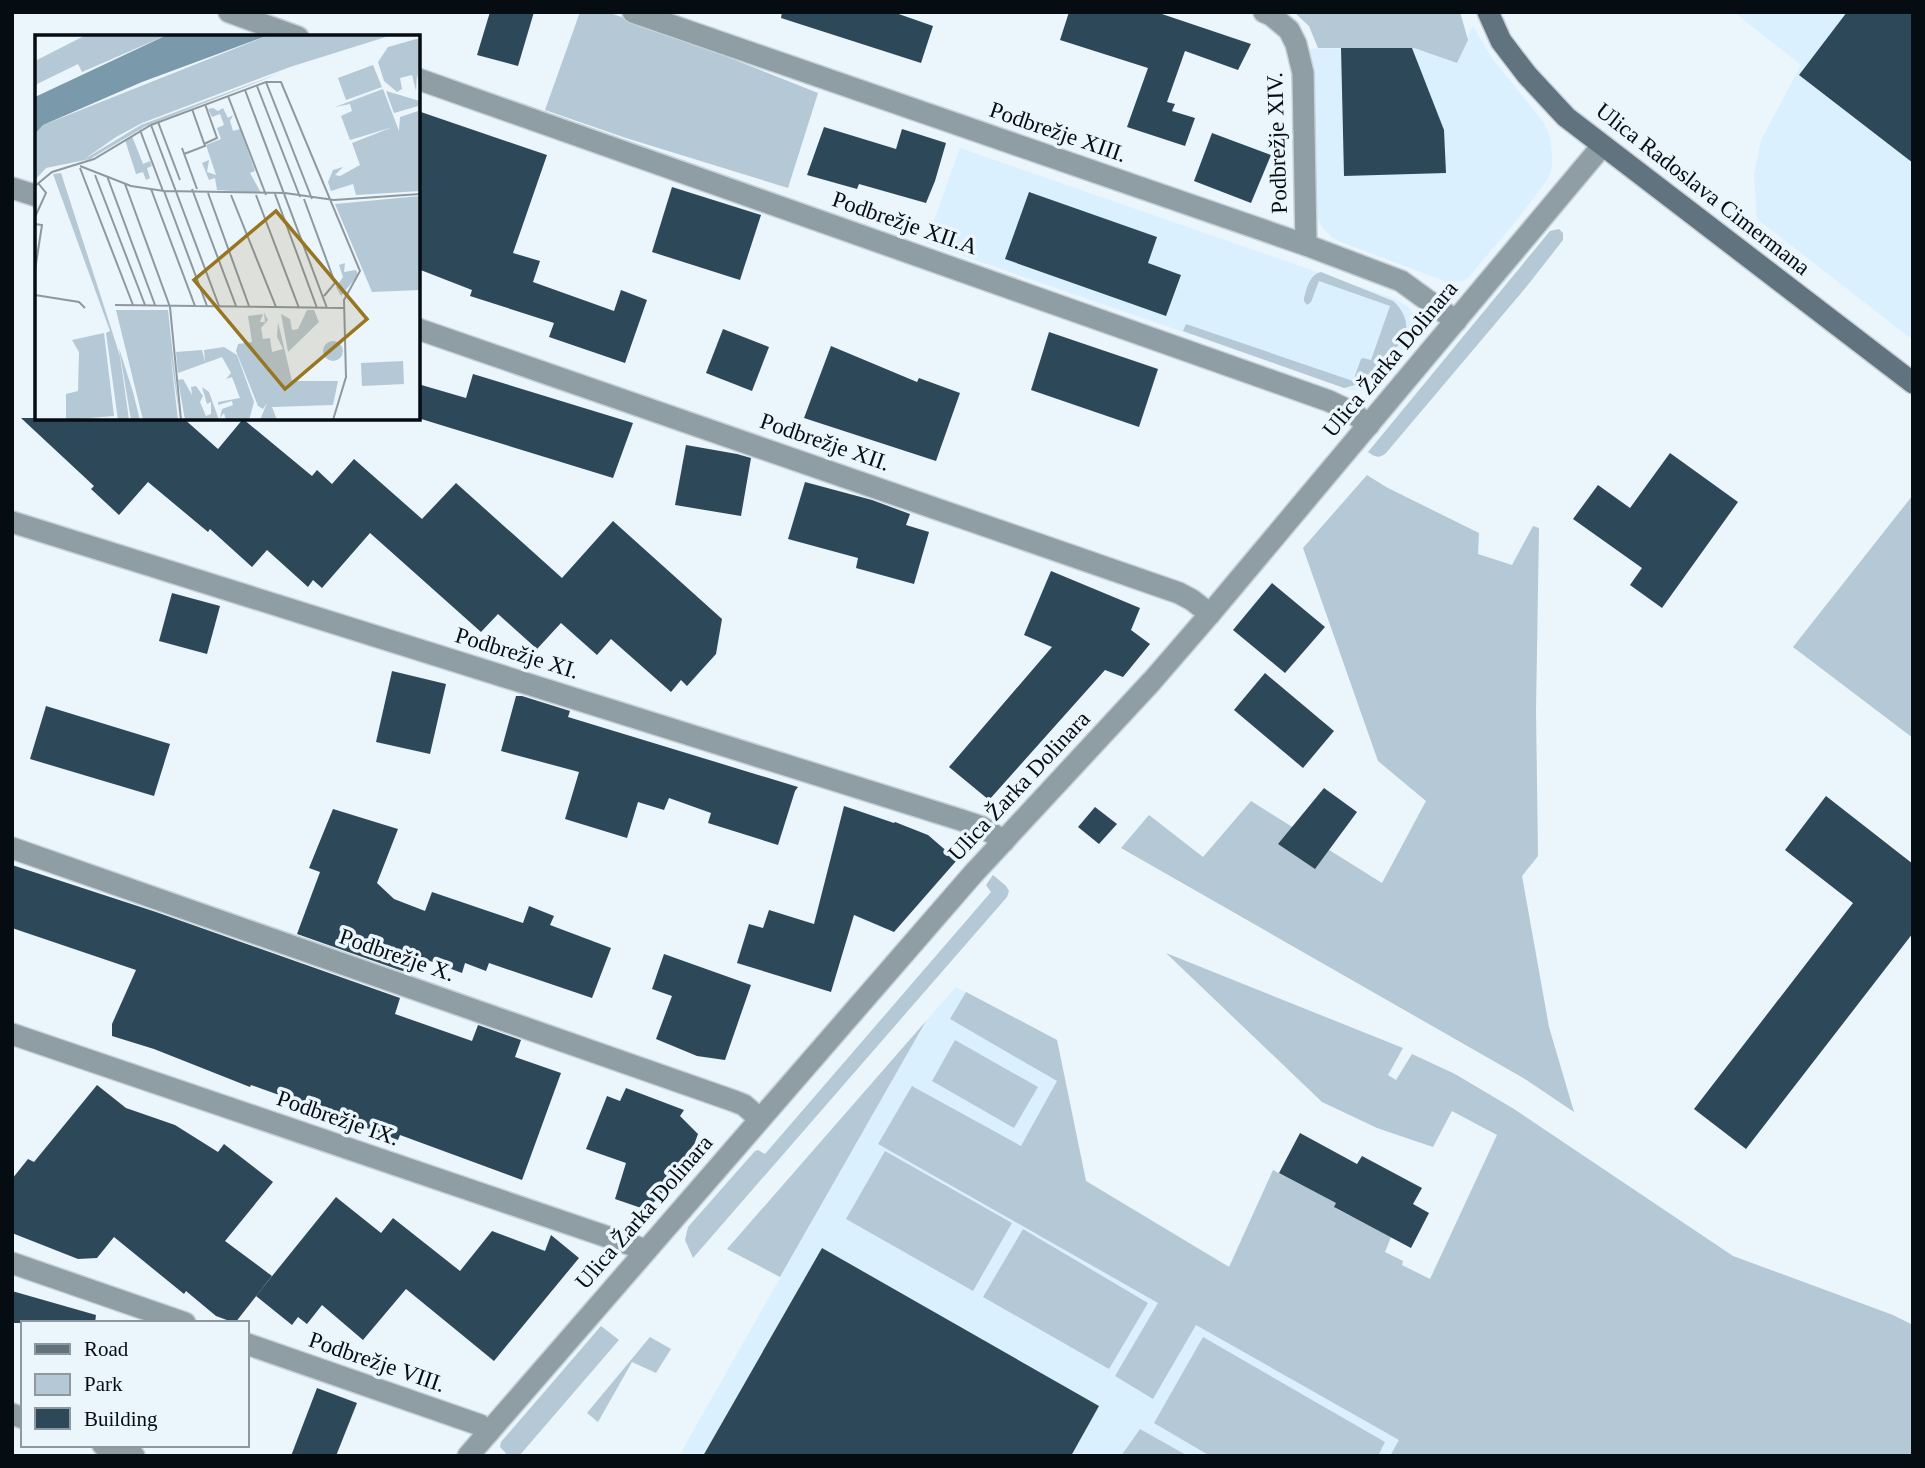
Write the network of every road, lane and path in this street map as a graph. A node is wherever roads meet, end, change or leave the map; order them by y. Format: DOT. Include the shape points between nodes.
graph roads {
  1 [pos="229,12"];
  2 [pos="633,12"];
  3 [pos="1264,12"];
  4 [pos="1488,12"];
  5 [pos="292,35"];
  6 [pos="420,80"];
  7 [pos="1602,146"];
  8 [pos="12,188"];
  9 [pos="35,195"];
  10 [pos="1306,245"];
  11 [pos="1456,321"];
  12 [pos="420,330"];
  13 [pos="1913,383"];
  14 [pos="1369,425"];
  15 [pos="12,522"];
  16 [pos="1210,614"];
  17 [pos="1003,841"];
  18 [pos="12,848"];
  19 [pos="12,1034"];
  20 [pos="760,1119"];
  21 [pos="646,1250"];
  22 [pos="12,1262"];
  23 [pos="179,1321"];
  24 [pos="248,1344"];
  25 [pos="489,1432"];
  26 [pos="109,1447"];
  27 [pos="134,1456"];
  28 [pos="468,1456"];
  1 -- 5 [label="street"];
  2 -- 10 [label="street, Podbrežje XIII."];
  3 -- 10 [label="street, Podbrežje XIV." via="1289,30 1303,73"];
  4 -- 7 [label="street, Ulica Radoslava Cimermana" via="1501,41 1527,75 1566,117"];
  6 -- 14 [label="street, Podbrežje XII.A" via="1329,401"];
  7 -- 11 [label="street, Ulica Žarka Dolinara"];
  7 -- 13 [label="street, Ulica Radoslava Cimermana"];
  8 -- 9 [label="street"];
  10 -- 11 [label="street, Podbrežje XIII." via="1401,282"];
  11 -- 14 [label="street, Ulica Žarka Dolinara"];
  12 -- 16 [label="street, Podbrežje XII." via="1179,593"];
  14 -- 16 [label="street, Ulica Žarka Dolinara"];
  15 -- 17 [label="street, Podbrežje XI." via="961,820"];
  16 -- 17 [label="street, Ulica Žarka Dolinara"];
  17 -- 20 [label="street, Ulica Žarka Dolinara"];
  18 -- 20 [label="street, Podbrežje X." via="734,1101"];
  19 -- 21 [label="street, Podbrežje IX."];
  20 -- 21 [label="street, Ulica Žarka Dolinara"];
  21 -- 25 [label="street, Ulica Žarka Dolinara"];
  22 -- 23 [label="street"];
  24 -- 25 [label="street, Podbrežje VIII." via="480,1425"];
  25 -- 28 [label="street, Ulica Žarka Dolinara"];
  26 -- 27 [label="street"];
}
